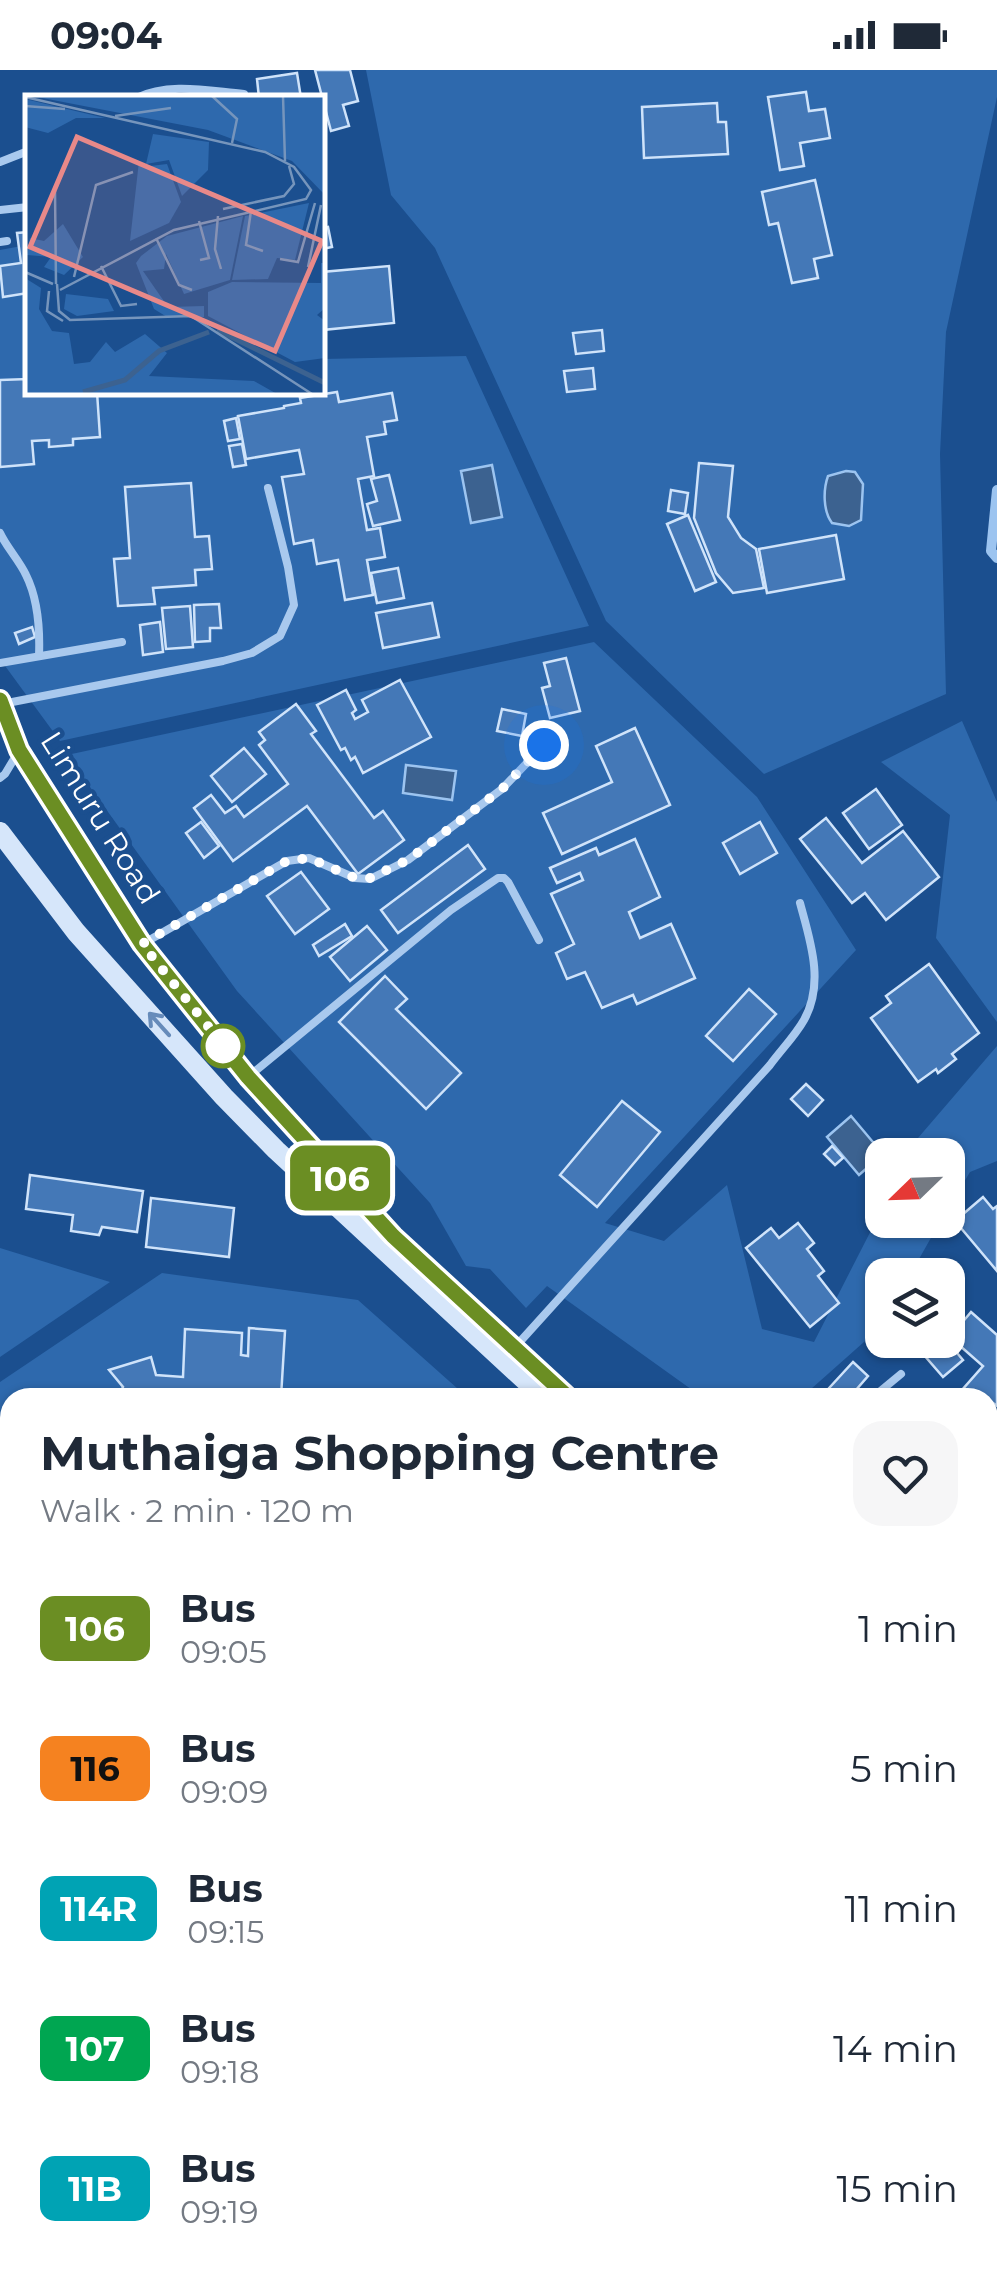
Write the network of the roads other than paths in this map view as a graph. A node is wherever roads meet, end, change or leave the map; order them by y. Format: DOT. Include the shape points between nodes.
graph roads {
  1 [pos="244,94"];
  2 [pos="142,95"];
  3 [pos="25,151"];
  4 [pos="0,162"];
  5 [pos="25,207"];
  6 [pos="0,210"];
  7 [pos="268,488"];
  8 [pos="0,533"];
  9 [pos="122,642"];
  10 [pos="39,656"];
  11 [pos="0,663"];
  12 [pos="1,702"];
  13 [pos="544,745"];
  14 [pos="19,750"];
  15 [pos="0,778"];
  16 [pos="0,832"];
  17 [pos="800,902"];
  18 [pos="540,940"];
  19 [pos="142,944"];
  20 [pos="248,1077"];
  21 [pos="514,1348"];
  22 [pos="901,1374"];
  23 [pos="533,1388"];
  24 [pos="558,1388"];
  25 [pos="884,1388"];
  1 -- 2 [label="lane" via="176,88"];
  3 -- 4 [label="lane"];
  5 -- 6 [label="lane"];
  7 -- 12 [label="lane" via="294,605 280,636 223,661"];
  8 -- 10 [label="lane" via="28,577"];
  9 -- 10 [label="lane"];
  10 -- 11 [label="lane"];
  12 -- 14 [label="main road, Limuru Road"];
  13 -- 19 [label="lane" via="502,789 408,860 370,878 309,858 287,861"];
  14 -- 15 [label="lane"];
  14 -- 19 [label="main road, Limuru Road"];
  23 -- 16 [label="main road, one-way" via="224,1097 76,932"];
  17 -- 21 [label="lane" via="814,960 806,1019"];
  18 -- 20 [label="lane" via="508,882 498,878"];
  19 -- 20 [label="main road, Limuru Road"];
  20 -- 21 [label="main road, Limuru Road" via="393,1236"];
  21 -- 24 [label="main road, Limuru Road"];
  22 -- 25 [label="lane"];
}
